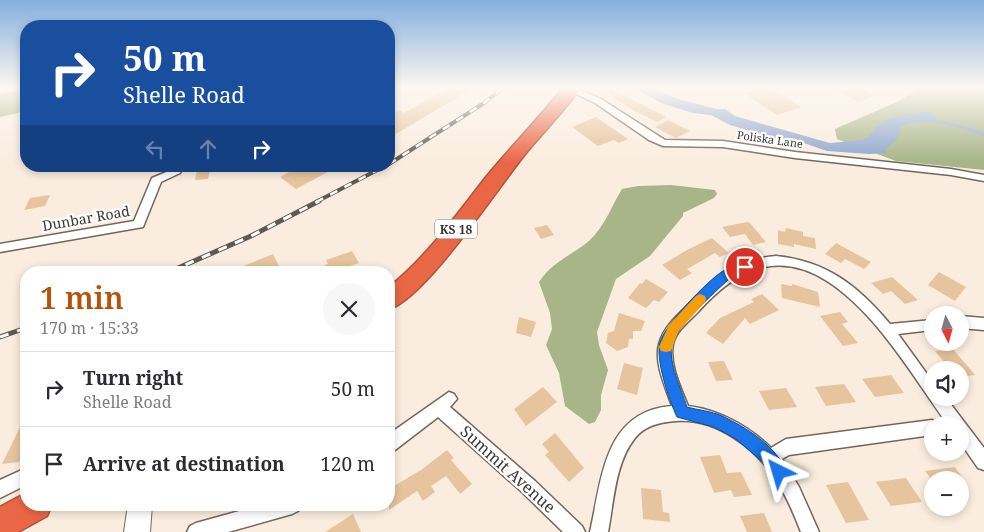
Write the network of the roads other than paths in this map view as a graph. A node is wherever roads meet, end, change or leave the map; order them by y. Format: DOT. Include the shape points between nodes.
graph roads {
  1 [pos="551,112"];
  2 [pos="614,112"];
  3 [pos="174,172"];
  4 [pos="984,178"];
  5 [pos="0,248"];
  6 [pos="395,295"];
  7 [pos="969,323"];
  8 [pos="984,324"];
  9 [pos="924,326"];
  10 [pos="887,330"];
  11 [pos="924,381"];
  12 [pos="682,412"];
  13 [pos="924,429"];
  14 [pos="395,440"];
  15 [pos="969,441"];
  16 [pos="770,458"];
  17 [pos="984,462"];
  18 [pos="20,479"];
  19 [pos="0,489"];
  20 [pos="25,511"];
  21 [pos="139,511"];
  22 [pos="271,511"];
  23 [pos="0,524"];
  24 [pos="137,532"];
  25 [pos="196,532"];
  26 [pos="576,532"];
  27 [pos="599,532"];
  28 [pos="810,532"];
  1 -- 6 [label="highway, KS 18" via="434,256"];
  2 -- 4 [label="street, Poliska Lane" via="663,143 723,144"];
  3 -- 5 [label="street, Dunbar Road" via="156,180 139,224"];
  7 -- 8 [label="street"];
  9 -- 10 [label="street"];
  10 -- 11 [label="street"];
  10 -- 12 [label="street" via="861,302 814,268 789,261 762,260 727,274 673,329 666,343 666,360"];
  12 -- 16 [label="street" via="717,421 741,434"];
  12 -- 27 [label="street" via="644,420 629,432 618,450"];
  13 -- 16 [label="street" via="786,447"];
  14 -- 26 [label="street, Summit Avenue" via="444,403"];
  15 -- 17 [label="street"];
  16 -- 28 [label="street" via="789,486"];
  18 -- 19 [label="street"];
  20 -- 23 [label="highway"];
  21 -- 24 [label="street"];
  22 -- 25 [label="street"];
}
